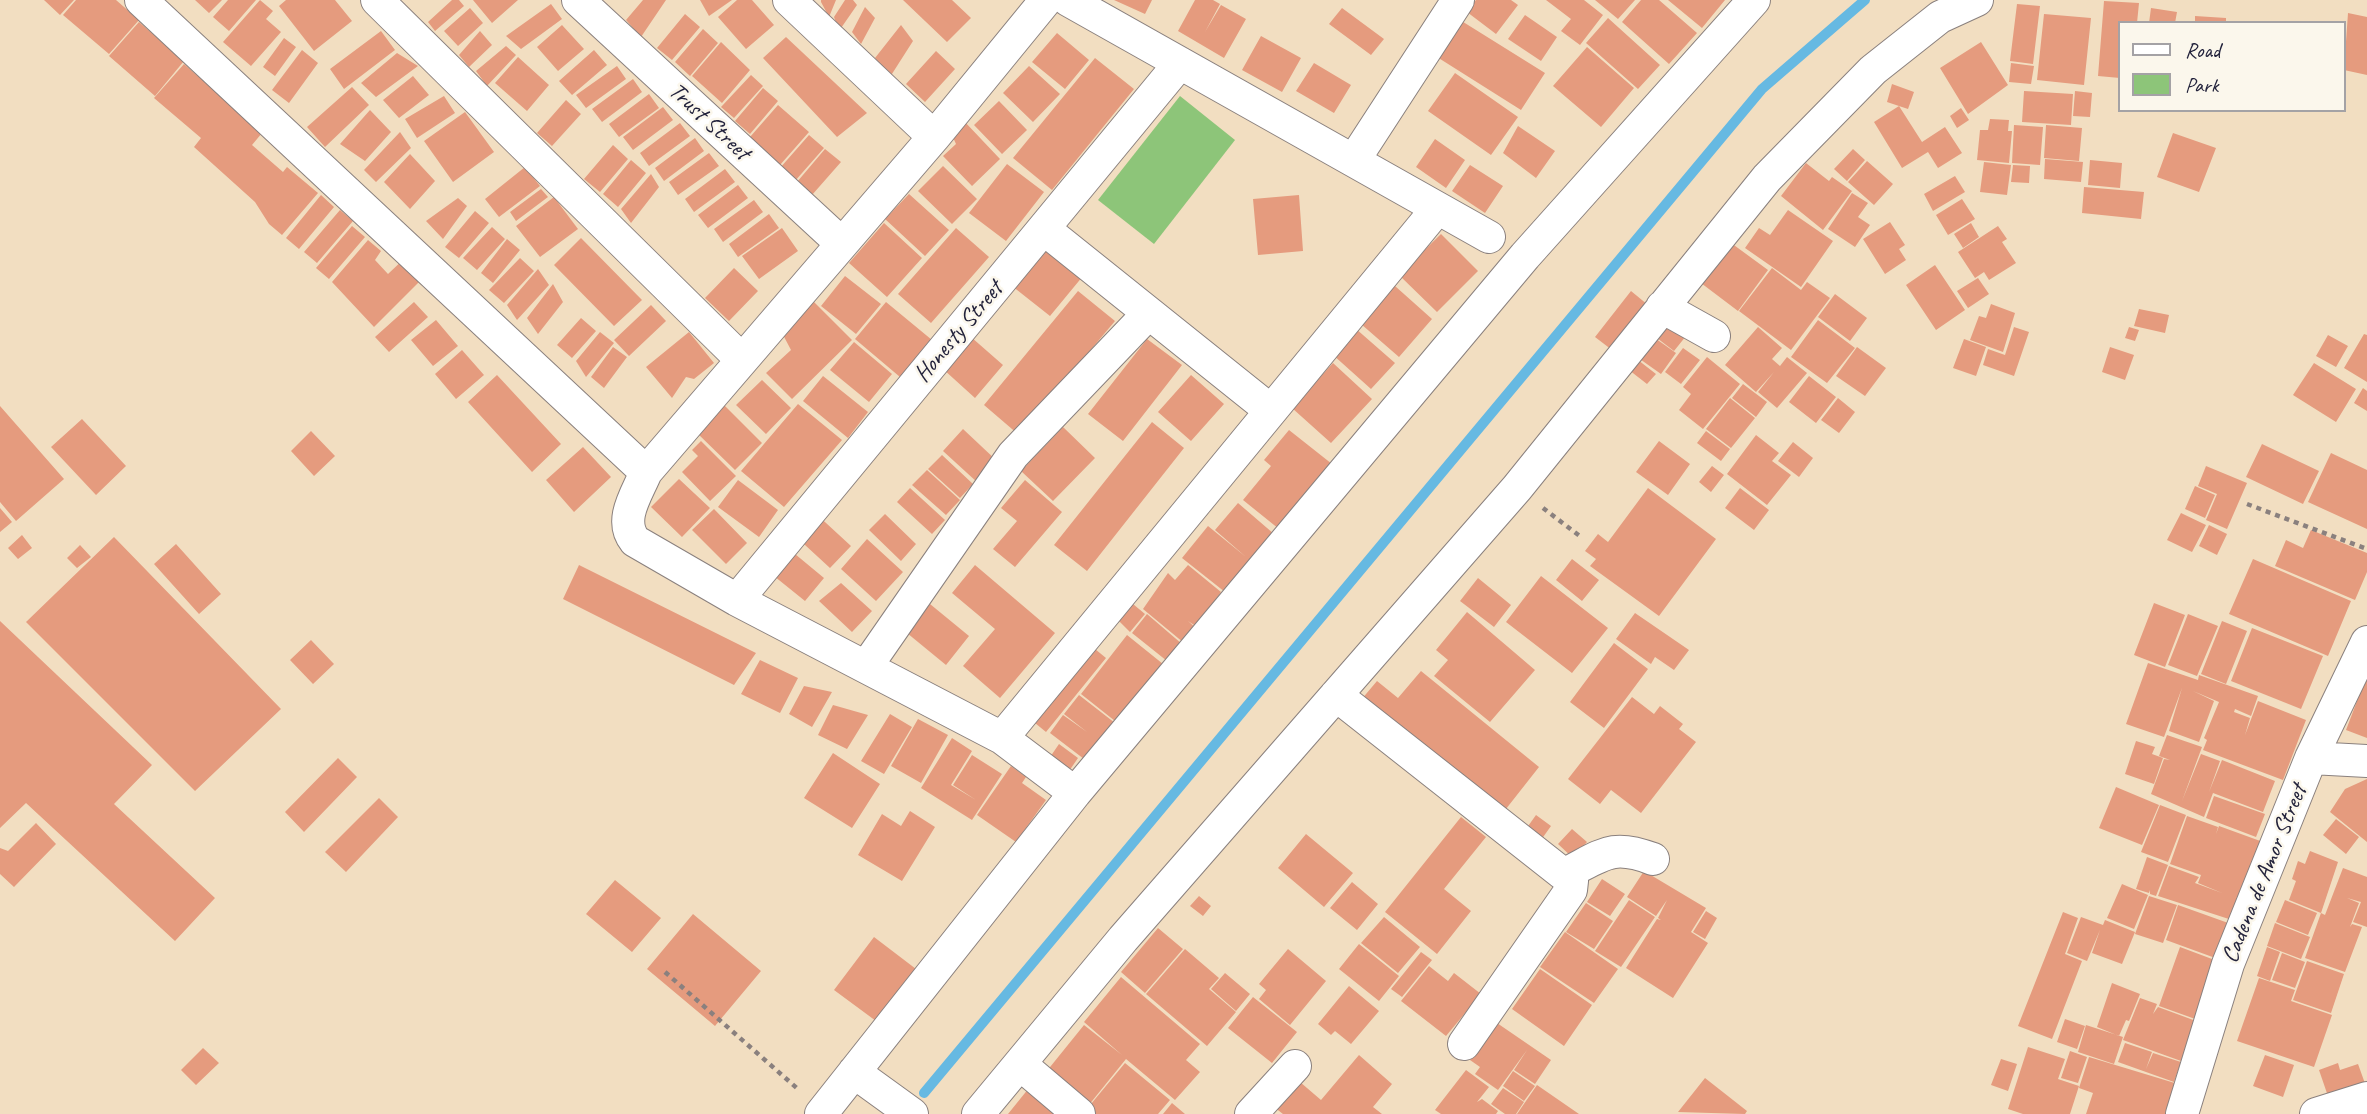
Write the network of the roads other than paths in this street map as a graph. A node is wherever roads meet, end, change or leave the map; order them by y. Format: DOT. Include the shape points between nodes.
graph roads {
  1 [pos="377,0"];
  2 [pos="578,0"];
  3 [pos="789,0"];
  4 [pos="1046,0"];
  5 [pos="1069,0"];
  6 [pos="1458,0"];
  7 [pos="1754,0"];
  8 [pos="1977,0"];
  9 [pos="160,6"];
  10 [pos="1180,63"];
  11 [pos="934,137"];
  12 [pos="1354,160"];
  13 [pos="1437,209"];
  14 [pos="1044,229"];
  15 [pos="1489,237"];
  16 [pos="841,243"];
  17 [pos="1662,307"];
  18 [pos="1148,314"];
  19 [pos="1714,337"];
  20 [pos="741,359"];
  21 [pos="1270,410"];
  22 [pos="646,472"];
  23 [pos="737,600"];
  24 [pos="2367,642"];
  25 [pos="866,667"];
  26 [pos="1336,695"];
  27 [pos="1002,737"];
  28 [pos="2311,758"];
  29 [pos="2367,761"];
  30 [pos="1075,793"];
  31 [pos="1653,859"];
  32 [pos="1565,874"];
  33 [pos="1464,1044"];
  34 [pos="1020,1064"];
  35 [pos="1295,1066"];
  36 [pos="854,1072"];
  37 [pos="2367,1098"];
  38 [pos="822,1113"];
  39 [pos="912,1114"];
  40 [pos="978,1114"];
  41 [pos="1079,1114"];
  42 [pos="1251,1114"];
  43 [pos="2182,1114"];
  44 [pos="2316,1114"];
  1 -- 20 [label="street"];
  2 -- 16 [label="street, Trust Street"];
  3 -- 11 [label="street"];
  4 -- 11 [label="street"];
  5 -- 10 [label="street"];
  6 -- 12 [label="street"];
  7 -- 30 [label="street" via="1525,256"];
  8 -- 17 [label="street" via="1940,17 1873,70 1766,178"];
  9 -- 22 [label="street"];
  10 -- 12 [label="street"];
  10 -- 14 [label="street, Honesty Street"];
  11 -- 16 [label="street"];
  12 -- 13 [label="street"];
  13 -- 15 [label="street"];
  13 -- 21 [label="street"];
  14 -- 18 [label="street"];
  14 -- 23 [label="street, Honesty Street"];
  16 -- 20 [label="street"];
  17 -- 19 [label="street"];
  17 -- 26 [label="street" via="1517,488"];
  18 -- 21 [label="street"];
  18 -- 25 [label="street" via="1013,455"];
  20 -- 22 [label="street"];
  21 -- 27 [label="street"];
  22 -- 23 [label="street" via="626,519 627,531 635,541"];
  23 -- 25 [label="street"];
  24 -- 28 [label="street, Cadena de Amor Street"];
  25 -- 27 [label="street"];
  26 -- 32 [label="street"];
  26 -- 34 [label="street"];
  27 -- 30 [label="street"];
  28 -- 29 [label="street"];
  28 -- 43 [label="street, Cadena de Amor Street" via="2228,964"];
  30 -- 36 [label="street"];
  31 -- 32 [label="street" via="1614,850"];
  32 -- 33 [label="street" via="1572,881 1571,890"];
  34 -- 40 [label="street"];
  34 -- 41 [label="street"];
  35 -- 42 [label="street"];
  36 -- 38 [label="street"];
  36 -- 39 [label="street"];
  37 -- 44 [label="street"];
}
